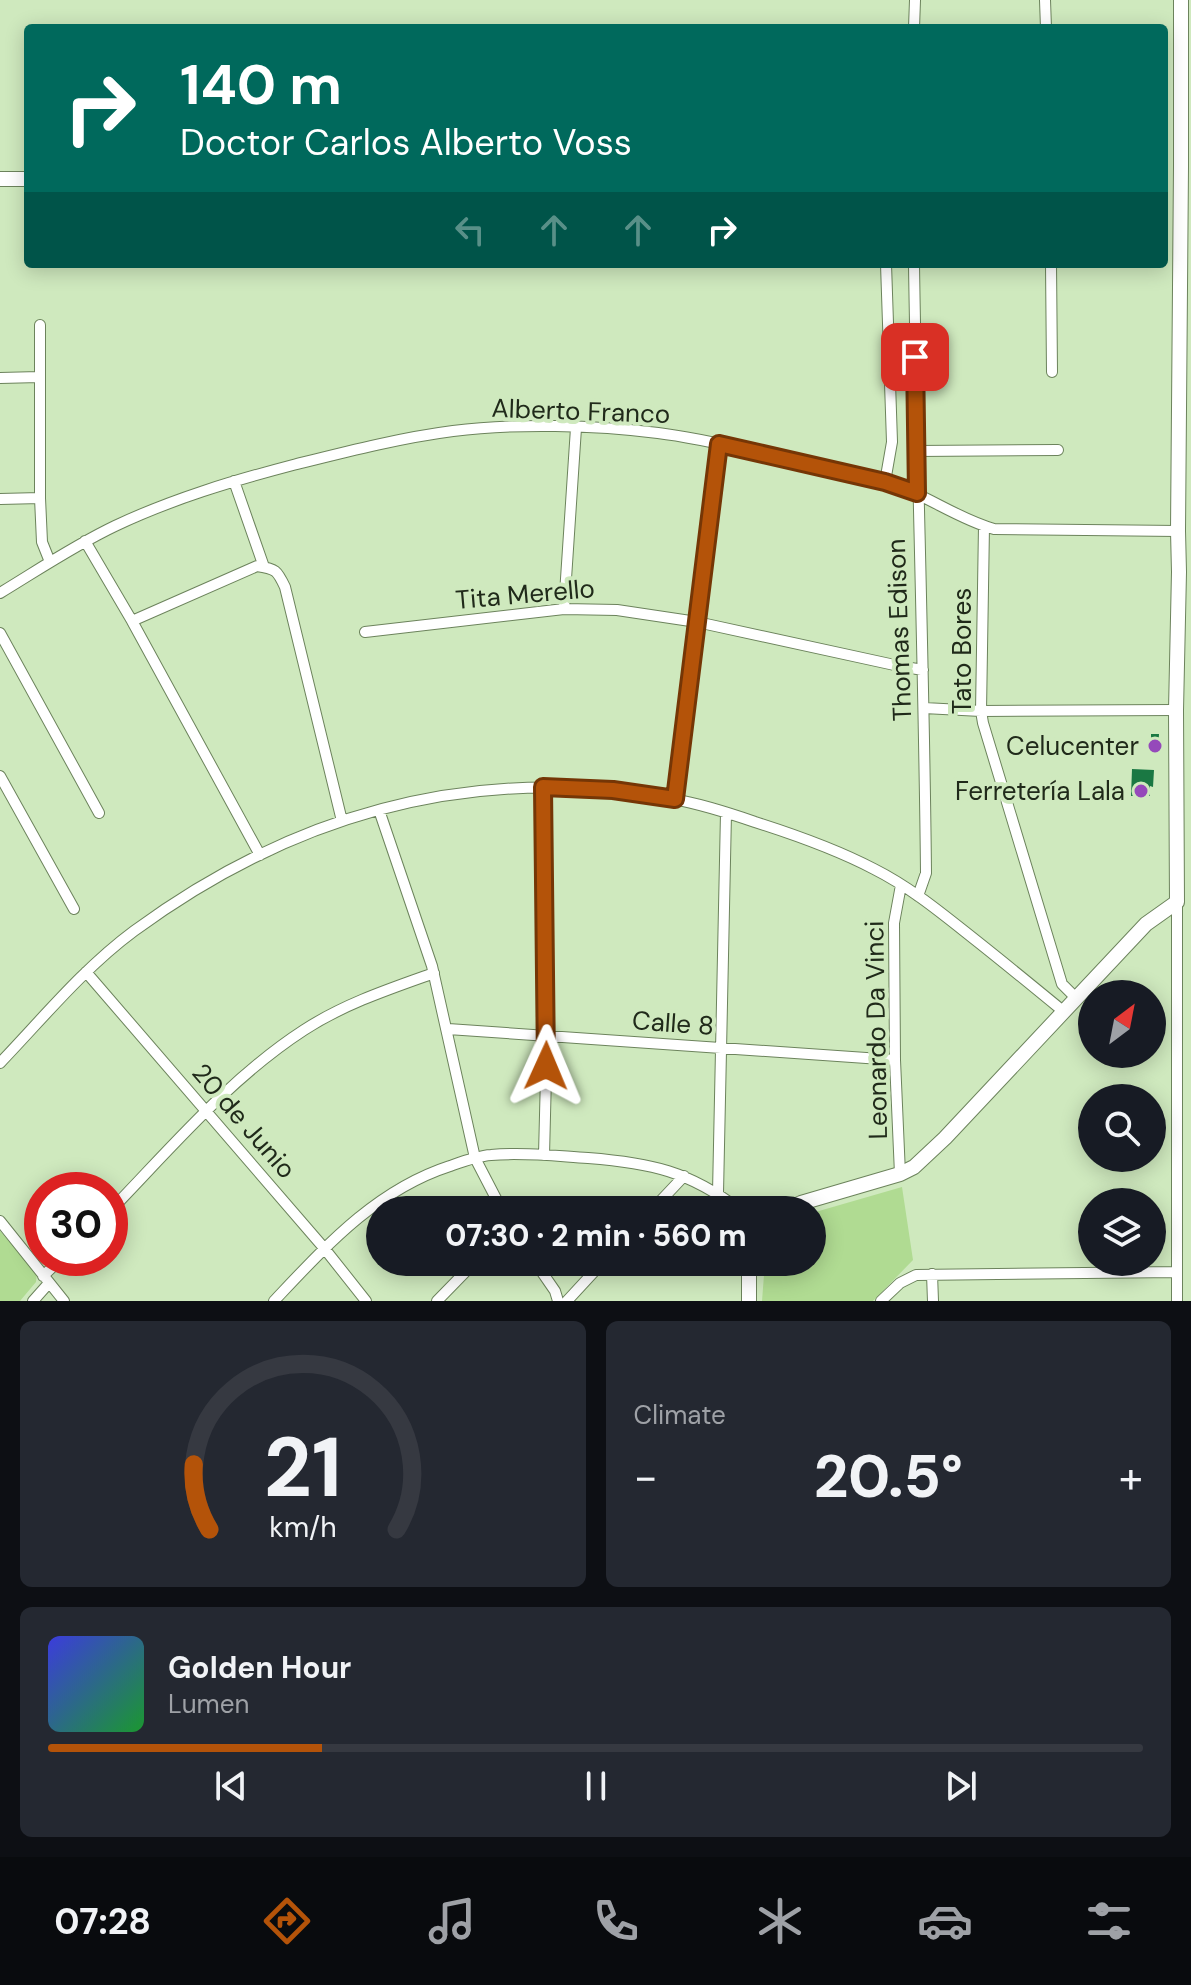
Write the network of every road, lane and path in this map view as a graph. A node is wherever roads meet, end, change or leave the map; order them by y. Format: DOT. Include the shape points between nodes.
graph roads {
  1 [pos="915,0"];
  2 [pos="1045,0"];
  3 [pos="1181,0"];
  4 [pos="914,24"];
  5 [pos="1046,24"];
  6 [pos="1186,166"];
  7 [pos="0,179"];
  8 [pos="24,179"];
  9 [pos="886,268"];
  10 [pos="914,268"];
  11 [pos="1051,268"];
  12 [pos="40,325"];
  13 [pos="1052,372"];
  14 [pos="39,377"];
  15 [pos="0,378"];
  16 [pos="1185,401"];
  17 [pos="576,428"];
  18 [pos="719,444"];
  19 [pos="1058,450"];
  20 [pos="916,451"];
  21 [pos="234,481"];
  22 [pos="885,482"];
  23 [pos="917,493"];
  24 [pos="40,498"];
  25 [pos="0,499"];
  26 [pos="984,526"];
  27 [pos="1178,531"];
  28 [pos="85,541"];
  29 [pos="50,562"];
  30 [pos="264,567"];
  31 [pos="1185,572"];
  32 [pos="0,593"];
  33 [pos="564,609"];
  34 [pos="132,621"];
  35 [pos="697,622"];
  36 [pos="365,632"];
  37 [pos="0,633"];
  38 [pos="923,670"];
  39 [pos="924,708"];
  40 [pos="1176,710"];
  41 [pos="981,711"];
  42 [pos="0,776"];
  43 [pos="543,787"];
  44 [pos="675,799"];
  45 [pos="379,810"];
  46 [pos="99,813"];
  47 [pos="726,813"];
  48 [pos="342,821"];
  49 [pos="260,855"];
  50 [pos="1184,864"];
  51 [pos="901,885"];
  52 [pos="918,896"];
  53 [pos="1177,902"];
  54 [pos="74,909"];
  55 [pos="86,972"];
  56 [pos="434,973"];
  57 [pos="1076,998"];
  58 [pos="1063,1011"];
  59 [pos="448,1029"];
  60 [pos="547,1036"];
  61 [pos="722,1048"];
  62 [pos="895,1060"];
  63 [pos="0,1063"];
  64 [pos="206,1111"];
  65 [pos="544,1155"];
  66 [pos="475,1158"];
  67 [pos="900,1174"];
  68 [pos="684,1176"];
  69 [pos="128,1192"];
  70 [pos="718,1193"];
  71 [pos="495,1196"];
  72 [pos="665,1196"];
  73 [pos="722,1196"];
  74 [pos="825,1196"];
  75 [pos="0,1221"];
  76 [pos="324,1248"];
  77 [pos="1176,1272"];
  78 [pos="932,1274"];
  79 [pos="48,1276"];
  80 [pos="461,1276"];
  81 [pos="545,1276"];
  82 [pos="590,1276"];
  83 [pos="749,1276"];
  84 [pos="46,1279"];
  85 [pos="33,1301"];
  86 [pos="64,1301"];
  87 [pos="274,1301"];
  88 [pos="366,1301"];
  89 [pos="437,1301"];
  90 [pos="558,1301"];
  91 [pos="567,1301"];
  92 [pos="749,1301"];
  93 [pos="881,1301"];
  94 [pos="933,1301"];
  95 [pos="1177,1301"];
  1 -- 4 [label="street"];
  2 -- 5 [label="street"];
  3 -- 6 [label="street"];
  6 -- 16 [label="street"];
  7 -- 8 [label="street"];
  9 -- 22 [label="street" via="892,442"];
  10 -- 20 [label="street, Thomas Edison"];
  11 -- 13 [label="street"];
  12 -- 14 [label="street"];
  14 -- 15 [label="street"];
  14 -- 24 [label="street"];
  16 -- 27 [label="street"];
  17 -- 18 [label="street, Alberto Franco" via="659,433"];
  17 -- 21 [label="street, Alberto Franco" via="443,433"];
  17 -- 33 [label="street"];
  18 -- 22 [label="street, Alberto Franco"];
  18 -- 35 [label="street"];
  19 -- 20 [label="street"];
  20 -- 23 [label="street, Thomas Edison"];
  21 -- 28 [label="street, Alberto Franco" via="151,510"];
  21 -- 30 [label="street"];
  22 -- 23 [label="street, Alberto Franco"];
  23 -- 26 [label="street, Alberto Franco"];
  23 -- 38 [label="street, Thomas Edison"];
  24 -- 25 [label="street"];
  24 -- 29 [label="street" via="42,542"];
  26 -- 27 [label="street, Alberto Franco"];
  26 -- 41 [label="street, Tato Bores"];
  27 -- 31 [label="street"];
  28 -- 29 [label="street, Alberto Franco"];
  28 -- 34 [label="street"];
  29 -- 32 [label="street, Alberto Franco"];
  30 -- 34 [label="street"];
  30 -- 48 [label="street" via="279,573 285,587"];
  31 -- 40 [label="street"];
  33 -- 35 [label="street, Tita Merello" via="617,610"];
  33 -- 36 [label="street, Tita Merello"];
  34 -- 49 [label="street"];
  35 -- 38 [label="street, Tita Merello"];
  35 -- 44 [label="street"];
  37 -- 46 [label="street"];
  38 -- 39 [label="street, Thomas Edison"];
  39 -- 41 [label="street"];
  39 -- 52 [label="street, Thomas Edison" via="926,873"];
  40 -- 41 [label="street"];
  40 -- 50 [label="street"];
  41 -- 57 [label="street, Tato Bores" via="1062,984"];
  42 -- 54 [label="street"];
  43 -- 44 [label="street"];
  43 -- 45 [label="street" via="465,792"];
  43 -- 60 [label="street"];
  44 -- 47 [label="street"];
  45 -- 48 [label="street"];
  45 -- 56 [label="street"];
  47 -- 51 [label="street" via="808,839"];
  47 -- 61 [label="street"];
  48 -- 49 [label="street"];
  49 -- 55 [label="street" via="187,895"];
  50 -- 53 [label="street"];
  51 -- 52 [label="street"];
  51 -- 62 [label="street, Leonardo Da Vinci" via="894,923"];
  52 -- 58 [label="street"];
  53 -- 57 [label="street" via="1146,924"];
  53 -- 77 [label="street"];
  55 -- 63 [label="street"];
  55 -- 64 [label="street, 20 de Junio"];
  56 -- 59 [label="street"];
  56 -- 64 [label="street" via="348,1006 304,1030"];
  57 -- 58 [label="street"];
  58 -- 67 [label="street" via="945,1138"];
  59 -- 60 [label="street, Calle 8"];
  59 -- 66 [label="street"];
  60 -- 61 [label="street, Calle 8"];
  60 -- 65 [label="street"];
  61 -- 62 [label="street, Calle 8"];
  61 -- 70 [label="street"];
  62 -- 67 [label="street, Leonardo Da Vinci"];
  64 -- 69 [label="street"];
  64 -- 76 [label="street, 20 de Junio"];
  65 -- 66 [label="street"];
  65 -- 68 [label="street" via="630,1161"];
  66 -- 71 [label="street"];
  66 -- 76 [label="street" via="386,1196"];
  67 -- 74 [label="street"];
  68 -- 70 [label="street"];
  68 -- 72 [label="street"];
  70 -- 73 [label="street"];
  75 -- 84 [label="street"];
  76 -- 87 [label="street"];
  76 -- 88 [label="street, 20 de Junio"];
  77 -- 78 [label="street"];
  77 -- 95 [label="street"];
  78 -- 93 [label="street" via="900,1283"];
  78 -- 94 [label="street"];
  79 -- 84 [label="street"];
  80 -- 89 [label="street"];
  81 -- 90 [label="street"];
  82 -- 91 [label="street"];
  83 -- 92 [label="street"];
  84 -- 85 [label="street"];
  84 -- 86 [label="street"];
}
